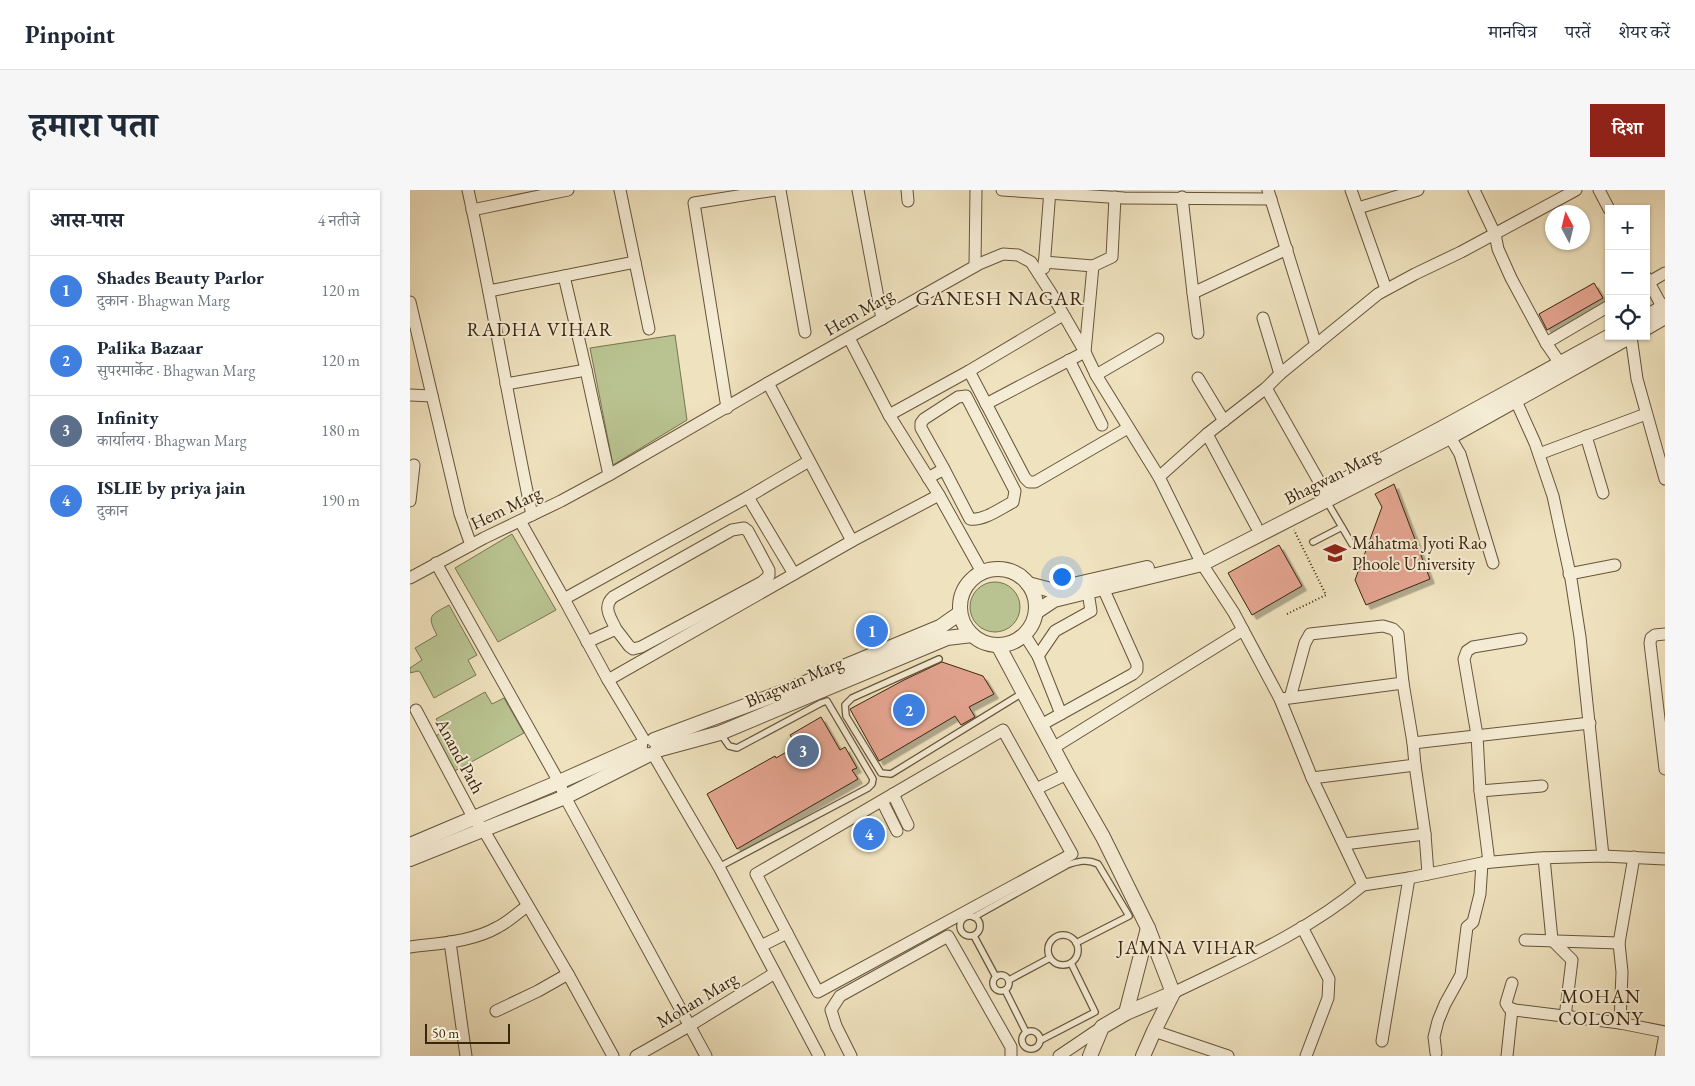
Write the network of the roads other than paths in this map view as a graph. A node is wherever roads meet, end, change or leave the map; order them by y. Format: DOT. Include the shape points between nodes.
graph roads {
  1 [pos="468,190"];
  2 [pos="568,190"];
  3 [pos="620,190"];
  4 [pos="775,190"];
  5 [pos="780,190"];
  6 [pos="858,190"];
  7 [pos="976,190"];
  8 [pos="1002,190"];
  9 [pos="1352,190"];
  10 [pos="1418,190"];
  11 [pos="1474,190"];
  12 [pos="1576,190"];
  13 [pos="1599,190"];
  14 [pos="1050,192"];
  15 [pos="1128,194"];
  16 [pos="1269,194"];
  17 [pos="1561,194"];
  18 [pos="1115,197"];
  19 [pos="1182,197"];
  20 [pos="1608,205"];
  21 [pos="1358,208"];
  22 [pos="472,210"];
  23 [pos="1495,234"];
  24 [pos="1287,249"];
  25 [pos="635,262"];
  26 [pos="1044,262"];
  27 [pos="975,266"];
  28 [pos="1093,266"];
  29 [pos="1665,273"];
  30 [pos="564,276"];
  31 [pos="1042,280"];
  32 [pos="1650,280"];
  33 [pos="1650,286"];
  34 [pos="1386,289"];
  35 [pos="489,292"];
  36 [pos="1193,293"];
  37 [pos="410,302"];
  38 [pos="1605,308"];
  39 [pos="1664,310"];
  40 [pos="1064,315"];
  41 [pos="1650,315"];
  42 [pos="1263,318"];
  43 [pos="882,319"];
  44 [pos="1650,324"];
  45 [pos="649,329"];
  46 [pos="805,332"];
  47 [pos="1198,333"];
  48 [pos="849,338"];
  49 [pos="1158,339"];
  50 [pos="1605,339"];
  51 [pos="1622,340"];
  52 [pos="1632,340"];
  53 [pos="1546,343"];
  54 [pos="1316,345"];
  55 [pos="1085,352"];
  56 [pos="1069,360"];
  57 [pos="1563,368"];
  58 [pos="586,370"];
  59 [pos="969,371"];
  60 [pos="1280,374"];
  61 [pos="1096,375"];
  62 [pos="1198,378"];
  63 [pos="768,383"];
  64 [pos="506,384"];
  65 [pos="1266,388"];
  66 [pos="410,395"];
  67 [pos="432,396"];
  68 [pos="1516,401"];
  69 [pos="986,404"];
  70 [pos="727,408"];
  71 [pos="1646,414"];
  72 [pos="889,415"];
  73 [pos="1224,421"];
  74 [pos="1102,425"];
  75 [pos="1128,428"];
  76 [pos="1207,434"];
  77 [pos="1586,436"];
  78 [pos="1450,437"];
  79 [pos="1538,454"];
  80 [pos="809,461"];
  81 [pos="414,465"];
  82 [pos="944,469"];
  83 [pos="609,476"];
  84 [pos="1159,477"];
  85 [pos="928,478"];
  86 [pos="1665,479"];
  87 [pos="1603,493"];
  88 [pos="939,495"];
  89 [pos="1326,496"];
  90 [pos="748,497"];
  91 [pos="410,501"];
  92 [pos="532,515"];
  93 [pos="520,520"];
  94 [pos="1256,526"];
  95 [pos="1342,527"];
  96 [pos="852,541"];
  97 [pos="1313,542"];
  98 [pos="1352,544"];
  99 [pos="471,545"];
  100 [pos="1200,560"];
  101 [pos="436,563"];
  102 [pos="1494,563"];
  103 [pos="1615,565"];
  104 [pos="982,572"];
  105 [pos="794,574"];
  106 [pos="1569,574"];
  107 [pos="410,578"];
  108 [pos="1028,584"];
  109 [pos="1103,588"];
  110 [pos="1088,592"];
  111 [pos="564,599"];
  112 [pos="1112,609"];
  113 [pos="1091,611"];
  114 [pos="1036,612"];
  115 [pos="960,613"];
  116 [pos="616,629"];
  117 [pos="1243,630"];
  118 [pos="1024,634"];
  119 [pos="1665,634"];
  120 [pos="972,635"];
  121 [pos="1521,638"];
  122 [pos="587,642"];
  123 [pos="998,645"];
  124 [pos="1038,656"];
  125 [pos="939,659"];
  126 [pos="608,680"];
  127 [pos="1404,683"];
  128 [pos="1024,692"];
  129 [pos="1285,699"];
  130 [pos="416,710"];
  131 [pos="1061,714"];
  132 [pos="1590,723"];
  133 [pos="1041,725"];
  134 [pos="720,733"];
  135 [pos="1477,735"];
  136 [pos="1414,743"];
  137 [pos="650,748"];
  138 [pos="1053,748"];
  139 [pos="1665,762"];
  140 [pos="1415,765"];
  141 [pos="1665,769"];
  142 [pos="1067,774"];
  143 [pos="1312,778"];
  144 [pos="558,782"];
  145 [pos="1542,786"];
  146 [pos="1036,789"];
  147 [pos="1480,791"];
  148 [pos="893,794"];
  149 [pos="564,796"];
  150 [pos="882,801"];
  151 [pos="478,824"];
  152 [pos="908,825"];
  153 [pos="897,831"];
  154 [pos="1425,834"];
  155 [pos="1344,844"];
  156 [pos="410,845"];
  157 [pos="1603,856"];
  158 [pos="1634,857"];
  159 [pos="1544,858"];
  160 [pos="410,859"];
  161 [pos="1665,859"];
  162 [pos="1485,863"];
  163 [pos="719,867"];
  164 [pos="1428,874"];
  165 [pos="1409,878"];
  166 [pos="1363,885"];
  167 [pos="527,906"];
  168 [pos="1134,913"];
  169 [pos="974,917"];
  170 [pos="1302,927"];
  171 [pos="1148,928"];
  172 [pos="786,933"];
  173 [pos="974,936"];
  174 [pos="1525,940"];
  175 [pos="1552,940"];
  176 [pos="450,942"];
  177 [pos="1076,943"];
  178 [pos="1619,943"];
  179 [pos="761,946"];
  180 [pos="410,947"];
  181 [pos="1050,958"];
  182 [pos="1071,963"];
  183 [pos="775,973"];
  184 [pos="568,974"];
  185 [pos="996,977"];
  186 [pos="1009,980"];
  187 [pos="1512,983"];
  188 [pos="1005,990"];
  189 [pos="1173,993"];
  190 [pos="1512,1009"];
  191 [pos="496,1011"];
  192 [pos="1126,1013"];
  193 [pos="1565,1017"];
  194 [pos="1620,1023"];
  195 [pos="689,1026"];
  196 [pos="1102,1027"];
  197 [pos="1154,1031"];
  198 [pos="1026,1032"];
  199 [pos="1665,1033"];
  200 [pos="1041,1040"];
  201 [pos="1382,1040"];
  202 [pos="1663,1052"];
  203 [pos="1436,1054"];
  204 [pos="466,1056"];
  205 [pos="613,1056"];
  206 [pos="636,1056"];
  207 [pos="706,1056"];
  208 [pos="819,1056"];
  209 [pos="851,1056"];
  210 [pos="1011,1056"];
  211 [pos="1059,1056"];
  212 [pos="1090,1056"];
  213 [pos="1143,1056"];
  214 [pos="1226,1056"];
  215 [pos="1306,1056"];
  216 [pos="1508,1056"];
  1 -- 22 [label="street"];
  2 -- 22 [label="street"];
  3 -- 25 [label="street"];
  4 -- 70 [label="street" via="694,203"];
  5 -- 46 [label="street"];
  6 -- 43 [label="street"];
  7 -- 27 [label="street"];
  8 -- 14 [label="street"];
  9 -- 21 [label="street"];
  10 -- 21 [label="street"];
  11 -- 23 [label="street"];
  12 -- 17 [label="street"];
  13 -- 20 [label="street"];
  14 -- 18 [label="street"];
  14 -- 26 [label="street"];
  15 -- 18 [label="street"];
  15 -- 19 [label="street"];
  16 -- 19 [label="street"];
  16 -- 24 [label="street"];
  17 -- 23 [label="street"];
  18 -- 28 [label="street" via="1112,256"];
  19 -- 36 [label="street"];
  21 -- 34 [label="street"];
  22 -- 35 [label="street"];
  23 -- 34 [label="street"];
  23 -- 53 [label="street" via="1511,278"];
  24 -- 36 [label="street"];
  24 -- 54 [label="street"];
  25 -- 30 [label="street"];
  25 -- 45 [label="street"];
  26 -- 28 [label="street"];
  26 -- 31 [label="street"];
  27 -- 31 [label="street, Hem Marg" via="1003,254 1018,255 1031,262"];
  27 -- 43 [label="street, Hem Marg"];
  28 -- 55 [label="street"];
  29 -- 32 [label="street"];
  30 -- 35 [label="street"];
  30 -- 58 [label="street"];
  31 -- 40 [label="street, Hem Marg"];
  33 -- 39 [label="street"];
  34 -- 54 [label="street"];
  35 -- 64 [label="street"];
  36 -- 47 [label="street"];
  37 -- 67 [label="street"];
  38 -- 53 [label="street"];
  39 -- 41 [label="street"];
  39 -- 44 [label="street"];
  40 -- 55 [label="street, Hem Marg"];
  40 -- 59 [label="street"];
  42 -- 60 [label="street"];
  43 -- 48 [label="street, Hem Marg"];
  48 -- 63 [label="street, Hem Marg"];
  48 -- 72 [label="street"];
  49 -- 61 [label="street"];
  50 -- 57 [label="street, Bhagwan Marg"];
  51 -- 57 [label="street, Bhagwan Marg"];
  52 -- 71 [label="street"];
  53 -- 57 [label="street"];
  54 -- 60 [label="street"];
  55 -- 56 [label="street"];
  55 -- 61 [label="street, Hem Marg"];
  56 -- 69 [label="street"];
  56 -- 74 [label="street"];
  57 -- 68 [label="street, Bhagwan Marg"];
  57 -- 89 [label="street, Bhagwan Marg" via="1444,428"];
  58 -- 64 [label="street"];
  58 -- 83 [label="street"];
  59 -- 69 [label="street"];
  59 -- 72 [label="street"];
  60 -- 65 [label="street"];
  61 -- 75 [label="street, Hem Marg"];
  62 -- 73 [label="street"];
  63 -- 70 [label="street, Hem Marg"];
  63 -- 80 [label="street"];
  64 -- 92 [label="street"];
  65 -- 73 [label="street"];
  65 -- 89 [label="street"];
  66 -- 67 [label="street"];
  67 -- 99 [label="street" via="460,514"];
  68 -- 78 [label="street, Bhagwan Marg"];
  68 -- 79 [label="street"];
  69 -- 75 [label="street" via="1029,482 1035,482"];
  70 -- 83 [label="street, Hem Marg"];
  71 -- 77 [label="street"];
  71 -- 86 [label="street"];
  72 -- 85 [label="street"];
  73 -- 76 [label="street"];
  75 -- 84 [label="street, Hem Marg"];
  76 -- 84 [label="street"];
  76 -- 94 [label="street"];
  77 -- 79 [label="street"];
  77 -- 87 [label="street"];
  78 -- 89 [label="street, Bhagwan Marg"];
  78 -- 102 [label="street" via="1460,454"];
  79 -- 106 [label="street" via="1553,496"];
  80 -- 90 [label="street"];
  80 -- 96 [label="street"];
  81 -- 91 [label="street"];
  82 -- 82 [label="street" via="921,424 958,397 966,396 1016,490 1013,502 986,516 970,519"];
  82 -- 85 [label="street"];
  83 -- 92 [label="street, Hem Marg"];
  84 -- 100 [label="street, Hem Marg"];
  85 -- 88 [label="street"];
  88 -- 96 [label="street"];
  88 -- 104 [label="street"];
  89 -- 94 [label="street, Bhagwan Marg"];
  89 -- 95 [label="lane"];
  89 -- 100 [label="street, Bhagwan Marg" via="1288,519"];
  90 -- 105 [label="street"];
  90 -- 111 [label="street"];
  92 -- 93 [label="street, Hem Marg"];
  93 -- 99 [label="street, Hem Marg"];
  93 -- 111 [label="street"];
  94 -- 100 [label="street, Bhagwan Marg"];
  95 -- 97 [label="lane"];
  95 -- 98 [label="lane"];
  96 -- 105 [label="street"];
  99 -- 101 [label="street, Hem Marg"];
  100 -- 108 [label="street, Bhagwan Marg" via="1051,590"];
  100 -- 109 [label="street, Bhagwan Marg"];
  100 -- 117 [label="street, Hem Marg"];
  101 -- 107 [label="street, Hem Marg"];
  101 -- 144 [label="street"];
  103 -- 106 [label="street"];
  104 -- 108 [label="street" via="1000,569 1018,575"];
  104 -- 115 [label="street" via="968,584 960,600"];
  105 -- 126 [label="street"];
  106 -- 132 [label="street"];
  108 -- 114 [label="street" via="1035,599"];
  109 -- 110 [label="street, Bhagwan Marg"];
  109 -- 112 [label="street"];
  110 -- 113 [label="street"];
  110 -- 114 [label="street, Bhagwan Marg" via="1054,600"];
  111 -- 122 [label="street"];
  112 -- 113 [label="street"];
  112 -- 131 [label="street" via="1137,670"];
  113 -- 124 [label="street" via="1055,631"];
  114 -- 118 [label="street"];
  115 -- 120 [label="street" via="964,626"];
  115 -- 137 [label="street, Bhagwan Marg" via="940,627"];
  116 -- 116 [label="street" via="607,606 612,597 732,530 744,528 748,531 769,570 769,576 762,582 641,648 629,646"];
  116 -- 122 [label="street"];
  117 -- 129 [label="street, Hem Marg"];
  117 -- 138 [label="street"];
  118 -- 123 [label="street" via="1013,642"];
  118 -- 124 [label="street"];
  119 -- 139 [label="street" via="1655,635 1650,643"];
  120 -- 123 [label="street" via="985,643"];
  120 -- 134 [label="street, Bhagwan Marg" via="947,638"];
  121 -- 135 [label="street" via="1467,651 1464,659"];
  122 -- 126 [label="street"];
  123 -- 128 [label="street"];
  124 -- 131 [label="street"];
  125 -- 128 [label="lane" via="852,698 845,705 846,716 881,773 891,774"];
  126 -- 137 [label="street"];
  127 -- 129 [label="street"];
  127 -- 129 [label="street" via="1398,634 1393,629 1383,626 1314,634 1308,636"];
  127 -- 136 [label="street"];
  128 -- 133 [label="street"];
  129 -- 143 [label="street, Hem Marg"];
  130 -- 151 [label="street, Anand Path"];
  131 -- 133 [label="street"];
  132 -- 135 [label="street"];
  132 -- 157 [label="street"];
  133 -- 138 [label="street"];
  134 -- 137 [label="street, Bhagwan Marg"];
  134 -- 163 [label="lane" via="729,746 737,748 827,701 873,780 868,788"];
  135 -- 136 [label="street"];
  135 -- 147 [label="street"];
  136 -- 140 [label="street"];
  137 -- 144 [label="street, Bhagwan Marg"];
  137 -- 149 [label="street, Bhagwan Marg"];
  137 -- 163 [label="street"];
  138 -- 142 [label="street"];
  139 -- 141 [label="street"];
  140 -- 143 [label="street"];
  140 -- 154 [label="street"];
  142 -- 146 [label="street"];
  142 -- 168 [label="street" via="1103,837"];
  143 -- 155 [label="street, Hem Marg"];
  144 -- 149 [label="street"];
  144 -- 151 [label="street, Bhagwan Marg"];
  145 -- 147 [label="street"];
  146 -- 148 [label="street" via="1003,730"];
  146 -- 172 [label="street" via="1072,854 818,992"];
  147 -- 162 [label="street"];
  148 -- 150 [label="street"];
  148 -- 152 [label="street"];
  149 -- 151 [label="street, Bhagwan Marg"];
  149 -- 195 [label="street"];
  150 -- 153 [label="street"];
  150 -- 172 [label="street" via="756,874"];
  151 -- 156 [label="street, Bhagwan Marg"];
  151 -- 160 [label="street, Bhagwan Marg"];
  151 -- 167 [label="street, Anand Path"];
  154 -- 155 [label="street"];
  154 -- 164 [label="street"];
  155 -- 166 [label="street, Hem Marg"];
  157 -- 158 [label="street"];
  157 -- 159 [label="street"];
  158 -- 161 [label="street"];
  158 -- 178 [label="street"];
  159 -- 162 [label="street"];
  159 -- 175 [label="street"];
  162 -- 164 [label="street"];
  162 -- 203 [label="street" via="1473,922 1467,927 1462,975 1445,1004 1434,1037"];
  163 -- 179 [label="street"];
  164 -- 165 [label="street"];
  165 -- 166 [label="street"];
  165 -- 201 [label="street"];
  166 -- 170 [label="street"];
  167 -- 176 [label="street" via="499,927 475,937"];
  167 -- 184 [label="street, Anand Path"];
  168 -- 169 [label="lane" via="1098,864 1083,860 1067,865"];
  168 -- 171 [label="street"];
  168 -- 177 [label="lane"];
  169 -- 173 [label="lane" via="981,926"];
  169 -- 173 [label="lane" via="964,918 960,928 966,936"];
  170 -- 189 [label="street" via="1273,945"];
  170 -- 215 [label="street" via="1330,980 1328,998"];
  171 -- 189 [label="street"];
  171 -- 192 [label="street"];
  172 -- 179 [label="street"];
  173 -- 185 [label="lane"];
  174 -- 175 [label="street"];
  175 -- 178 [label="street"];
  175 -- 193 [label="street" via="1572,960"];
  176 -- 180 [label="street"];
  176 -- 204 [label="street"];
  177 -- 181 [label="lane" via="1070,937 1056,937 1050,944"];
  177 -- 182 [label="lane" via="1078,952"];
  178 -- 194 [label="street" via="1622,972"];
  179 -- 183 [label="street"];
  181 -- 182 [label="lane" via="1057,964"];
  181 -- 186 [label="lane"];
  182 -- 200 [label="lane" via="1095,1012"];
  183 -- 195 [label="street, Mohan Marg"];
  183 -- 208 [label="street"];
  184 -- 191 [label="street"];
  184 -- 205 [label="street, Anand Path"];
  185 -- 186 [label="lane" via="1003,975"];
  185 -- 188 [label="lane" via="993,981 995,988"];
  186 -- 188 [label="lane"];
  187 -- 190 [label="street" via="1506,1003"];
  188 -- 198 [label="lane"];
  189 -- 192 [label="street"];
  189 -- 197 [label="street"];
  190 -- 193 [label="street"];
  190 -- 216 [label="street"];
  192 -- 196 [label="street"];
  193 -- 194 [label="street"];
  194 -- 199 [label="street"];
  195 -- 206 [label="street, Mohan Marg"];
  195 -- 207 [label="street"];
  196 -- 211 [label="street"];
  196 -- 212 [label="street"];
  197 -- 213 [label="street"];
  197 -- 214 [label="street"];
  198 -- 200 [label="lane" via="1037,1032"];
  198 -- 200 [label="lane" via="1022,1040 1026,1048 1036,1048"];
  199 -- 202 [label="street"];
  209 -- 210 [label="street" via="831,1010 840,996 948,936 1011,1047"];
}
